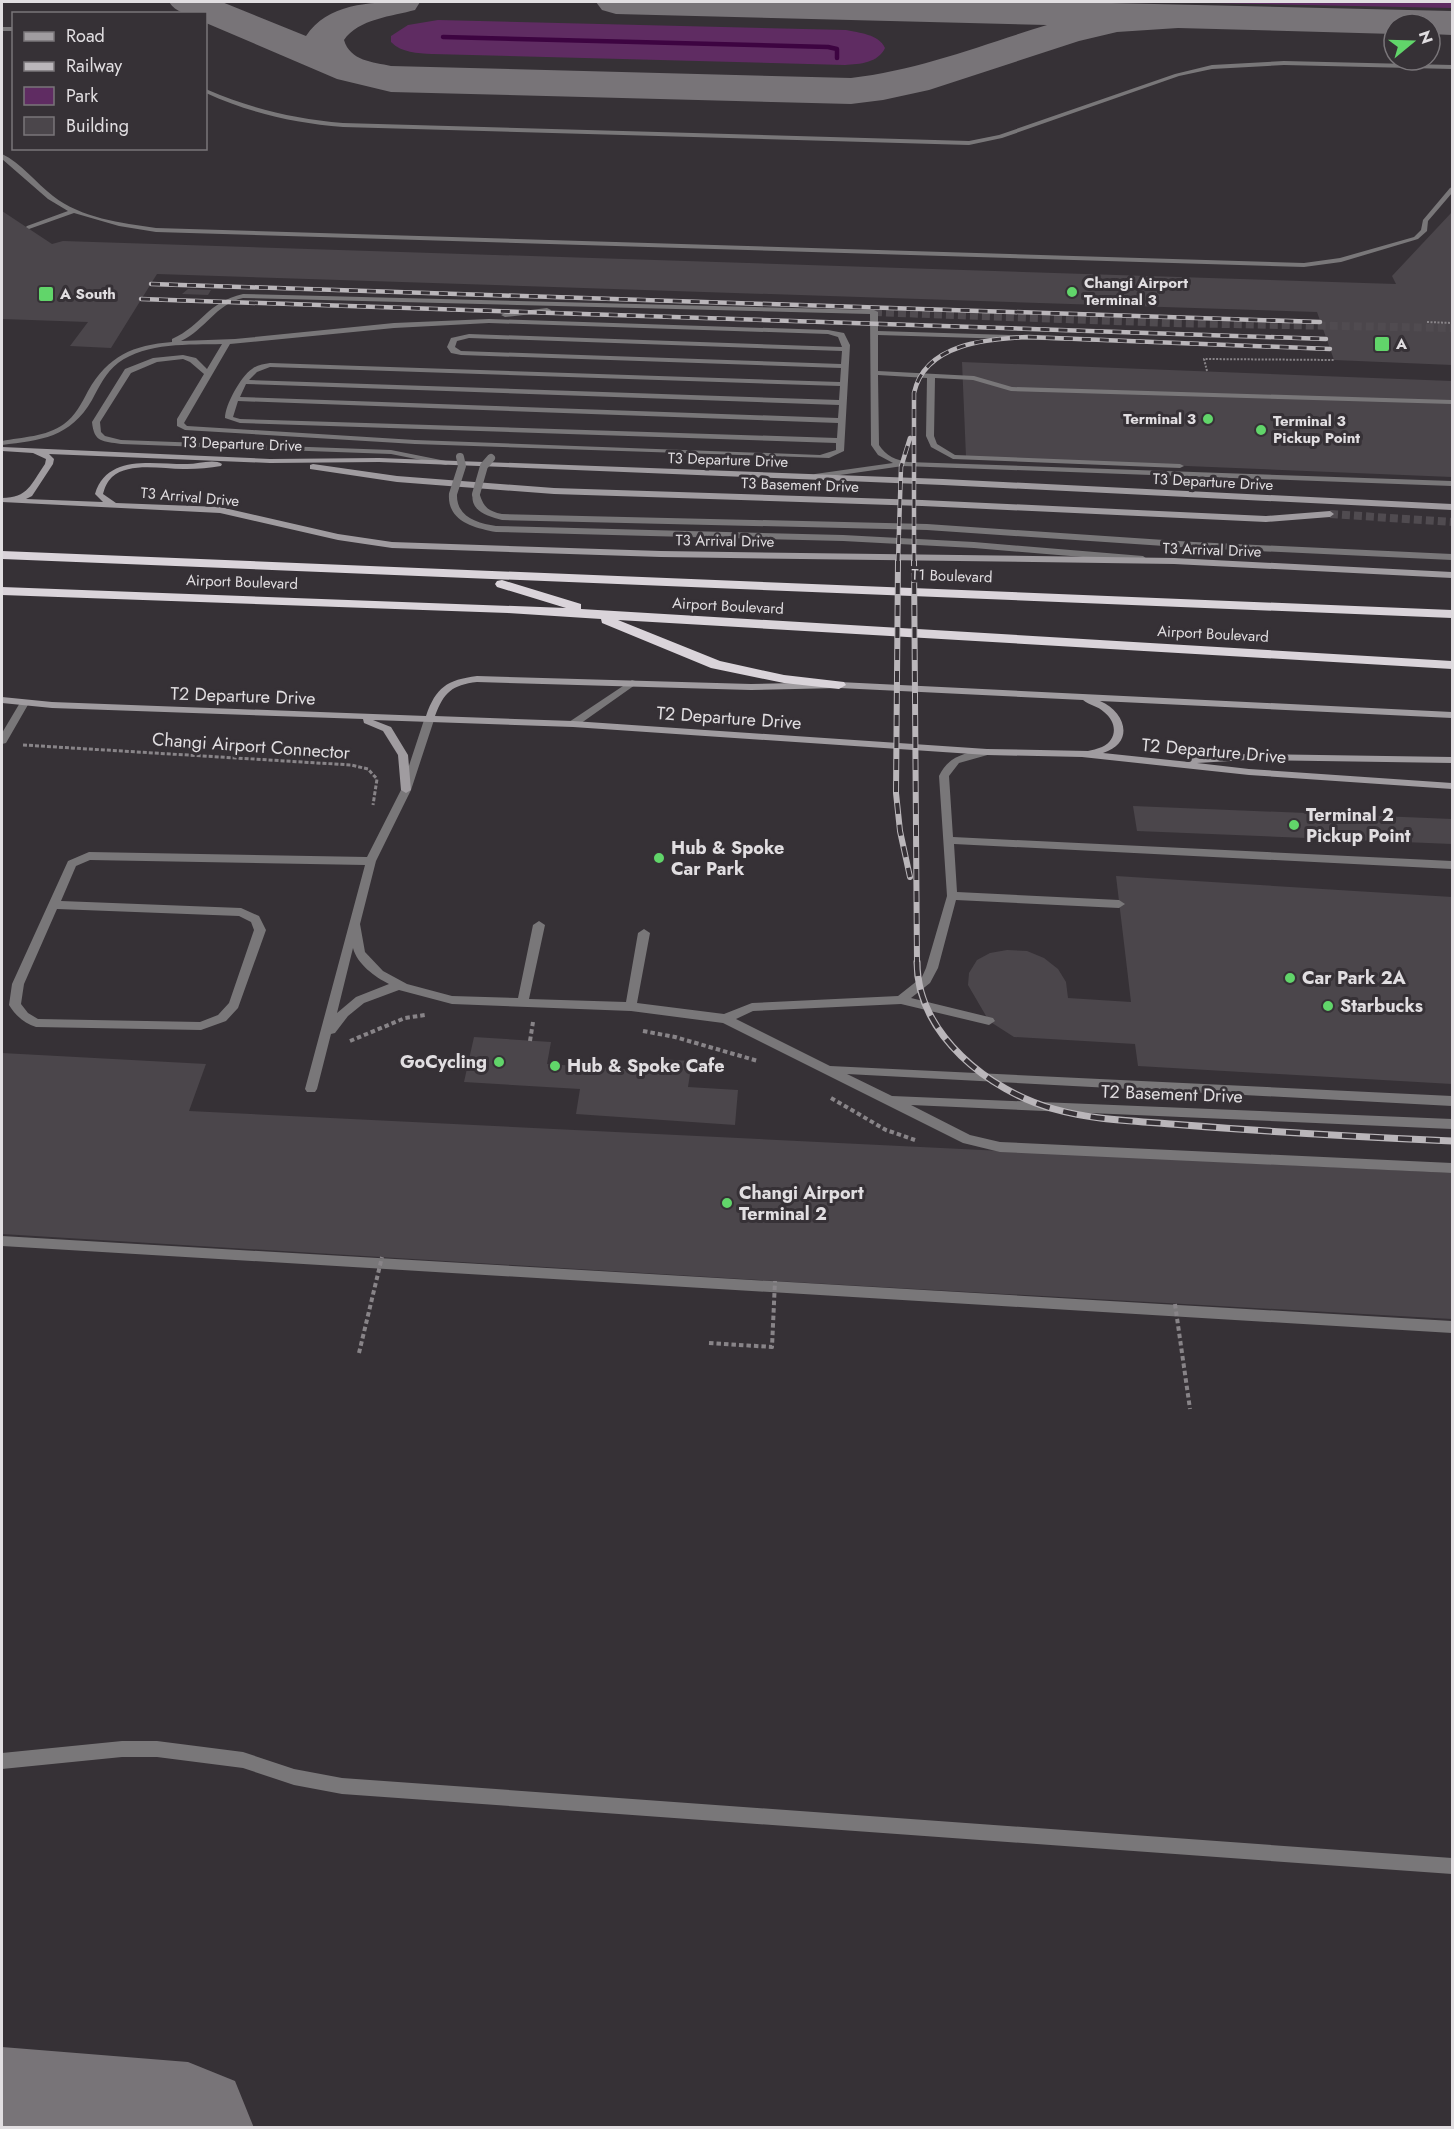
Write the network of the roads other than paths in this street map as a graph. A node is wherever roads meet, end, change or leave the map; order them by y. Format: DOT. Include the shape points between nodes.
graph roads {
  1 [pos="1452,67"];
  2 [pos="207,91"];
  3 [pos="2,156"];
  4 [pos="1452,189"];
  5 [pos="75,211"];
  6 [pos="29,227"];
  7 [pos="1424,231"];
  8 [pos="1434,232"];
  9 [pos="596,305"];
  10 [pos="432,323"];
  11 [pos="874,333"];
  12 [pos="1107,340"];
  13 [pos="227,342"];
  14 [pos="168,344"];
  15 [pos="846,349"];
  16 [pos="845,366"];
  17 [pos="875,373"];
  18 [pos="208,374"];
  19 [pos="931,376"];
  20 [pos="244,382"];
  21 [pos="844,384"];
  22 [pos="235,399"];
  23 [pos="1452,402"];
  24 [pos="843,403"];
  25 [pos="842,421"];
  26 [pos="841,441"];
  27 [pos="415,442"];
  28 [pos="2,443"];
  29 [pos="535,447"];
  30 [pos="2,449"];
  31 [pos="35,450"];
  32 [pos="255,460"];
  33 [pos="270,460"];
  34 [pos="446,463"];
  35 [pos="908,464"];
  36 [pos="1452,476"];
  37 [pos="814,477"];
  38 [pos="1452,484"];
  39 [pos="2,500"];
  40 [pos="15,500"];
  41 [pos="116,505"];
  42 [pos="1452,507"];
  43 [pos="1330,514"];
  44 [pos="2,555"];
  45 [pos="1452,556"];
  46 [pos="1174,561"];
  47 [pos="450,574"];
  48 [pos="1452,575"];
  49 [pos="2,591"];
  50 [pos="1452,614"];
  51 [pos="1452,665"];
  52 [pos="632,683"];
  53 [pos="839,685"];
  54 [pos="1072,696"];
  55 [pos="2,700"];
  56 [pos="24,703"];
  57 [pos="1452,715"];
  58 [pos="357,718"];
  59 [pos="429,720"];
  60 [pos="573,724"];
  61 [pos="2,741"];
  62 [pos="987,752"];
  63 [pos="1082,754"];
  64 [pos="1452,760"];
  65 [pos="1157,762"];
  66 [pos="1452,786"];
  67 [pos="406,790"];
  68 [pos="950,840"];
  69 [pos="371,861"];
  70 [pos="1452,865"];
  71 [pos="952,896"];
  72 [pos="1119,904"];
  73 [pos="54,905"];
  74 [pos="354,924"];
  75 [pos="539,925"];
  76 [pos="644,933"];
  77 [pos="400,985"];
  78 [pos="901,1000"];
  79 [pos="523,1002"];
  80 [pos="631,1007"];
  81 [pos="725,1018"];
  82 [pos="989,1021"];
  83 [pos="323,1044"];
  84 [pos="827,1069"];
  85 [pos="311,1089"];
  86 [pos="891,1100"];
  87 [pos="1452,1101"];
  88 [pos="1452,1124"];
  89 [pos="1452,1168"];
  90 [pos="2,1241"];
  91 [pos="1452,1327"];
  92 [pos="2,1761"];
  93 [pos="1452,1866"];
  1 -- 2 [label="lane" via="1284,63 1212,67 1177,75 1000,136 969,142 343,125 274,117"];
  3 -- 5 [label="lane" via="60,205"];
  4 -- 7 [label="lane" via="1425,221"];
  5 -- 6 [label="lane"];
  5 -- 7 [label="lane" via="156,230 1304,265 1324,264 1402,243"];
  7 -- 8 [label="lane"];
  9 -- 10 [label="lane"];
  9 -- 11 [label="lane" via="874,312"];
  9 -- 14 [label="lane" via="243,296 221,301 196,330"];
  10 -- 13 [label="lane"];
  10 -- 15 [label="lane" via="489,321 828,332 841,335"];
  11 -- 12 [label="lane"];
  11 -- 17 [label="lane"];
  13 -- 14 [label="lane"];
  13 -- 18 [label="lane"];
  14 -- 28 [label="lane" via="120,358 104,371 68,425 48,434"];
  15 -- 16 [label="lane"];
  15 -- 16 [label="lane" via="469,336 454,340 451,347 461,353"];
  16 -- 21 [label="lane"];
  17 -- 19 [label="lane"];
  17 -- 35 [label="lane" via="875,445 885,458"];
  18 -- 27 [label="lane" via="181,419 185,428"];
  18 -- 34 [label="lane" via="193,360 183,357 156,360 128,371 96,422 97,433 120,442 391,452"];
  19 -- 23 [label="lane" via="974,378 1011,389"];
  19 -- 36 [label="lane" via="930,436 934,445 953,457"];
  20 -- 21 [label="lane" via="258,366 270,365"];
  20 -- 22 [label="lane"];
  20 -- 24 [label="lane"];
  21 -- 24 [label="lane"];
  22 -- 25 [label="lane"];
  22 -- 26 [label="lane" via="229,418 240,421"];
  24 -- 25 [label="lane"];
  25 -- 26 [label="lane"];
  26 -- 29 [label="lane" via="840,451 830,456"];
  27 -- 29 [label="lane"];
  27 -- 46 [label="lane, bridge" via="445,447 460,457 462,466 453,506 473,524 496,530 867,540"];
  29 -- 45 [label="lane, bridge" via="505,451 484,466 476,494 482,510 502,517 927,527 1172,544"];
  30 -- 31 [label="main road, T3 Departure Drive"];
  31 -- 32 [label="main road, T3 Departure Drive"];
  31 -- 40 [label="main road" via="50,459 49,465 29,494"];
  32 -- 33 [label="main road, T3 Departure Drive"];
  32 -- 41 [label="main road" via="187,467 127,467 108,475 99,488 103,499"];
  33 -- 34 [label="main road, T3 Departure Drive"];
  33 -- 43 [label="main road, T3 Basement Drive" via="397,479 555,491 1266,519"];
  34 -- 37 [label="main road, T3 Departure Drive"];
  35 -- 37 [label="lane"];
  35 -- 38 [label="lane"];
  37 -- 42 [label="main road, T3 Departure Drive"];
  39 -- 40 [label="main road, T3 Arrival Drive"];
  40 -- 41 [label="main road, T3 Arrival Drive"];
  41 -- 46 [label="main road, T3 Arrival Drive" via="220,510 392,545 661,554"];
  44 -- 47 [label="highway, Airport Boulevard"];
  46 -- 48 [label="main road, T3 Arrival Drive"];
  47 -- 50 [label="highway, T1 Boulevard"];
  47 -- 53 [label="highway" via="538,594 716,664 784,679"];
  49 -- 51 [label="highway, Airport Boulevard" via="508,609"];
  52 -- 53 [label="main road"];
  52 -- 59 [label="main road" via="465,680 440,693"];
  52 -- 60 [label="lane"];
  53 -- 54 [label="main road"];
  54 -- 57 [label="main road"];
  54 -- 63 [label="main road" via="1106,708 1121,728 1119,738 1111,746"];
  55 -- 56 [label="main road, T2 Departure Drive"];
  56 -- 58 [label="main road, T2 Departure Drive"];
  56 -- 61 [label="lane"];
  58 -- 59 [label="main road, T2 Departure Drive"];
  58 -- 67 [label="main road" via="387,729 403,755"];
  59 -- 60 [label="main road, T2 Departure Drive"];
  59 -- 67 [label="lane"];
  60 -- 62 [label="main road, T2 Departure Drive"];
  62 -- 63 [label="main road, T2 Departure Drive"];
  62 -- 68 [label="lane" via="948,765 944,776"];
  63 -- 65 [label="main road, T2 Departure Drive"];
  64 -- 65 [label="main road" via="1247,757"];
  65 -- 66 [label="main road, T2 Departure Drive"];
  67 -- 69 [label="lane"];
  68 -- 70 [label="lane"];
  68 -- 71 [label="lane"];
  69 -- 73 [label="lane" via="89,856 72,864"];
  69 -- 74 [label="lane"];
  71 -- 72 [label="lane"];
  71 -- 78 [label="lane" via="932,968 926,980"];
  73 -- 73 [label="lane" via="241,912 255,919 260,930 234,1005 222,1018 201,1026 36,1023 15,1005 18,984"];
  74 -- 77 [label="lane" via="360,953 379,974"];
  74 -- 83 [label="lane"];
  75 -- 79 [label="lane"];
  76 -- 80 [label="lane"];
  77 -- 79 [label="lane" via="452,1000"];
  77 -- 83 [label="lane" via="373,993 340,1014"];
  78 -- 81 [label="lane" via="752,1007"];
  78 -- 82 [label="lane"];
  79 -- 80 [label="lane"];
  80 -- 81 [label="lane"];
  81 -- 84 [label="lane"];
  83 -- 85 [label="lane"];
  84 -- 86 [label="lane"];
  84 -- 87 [label="lane"];
  86 -- 88 [label="lane, T2 Basement Drive"];
  86 -- 89 [label="lane" via="967,1138 1000,1147"];
  90 -- 91 [label="lane"];
  92 -- 93 [label="lane" via="157,1749 243,1760 294,1777 342,1786"];
}
